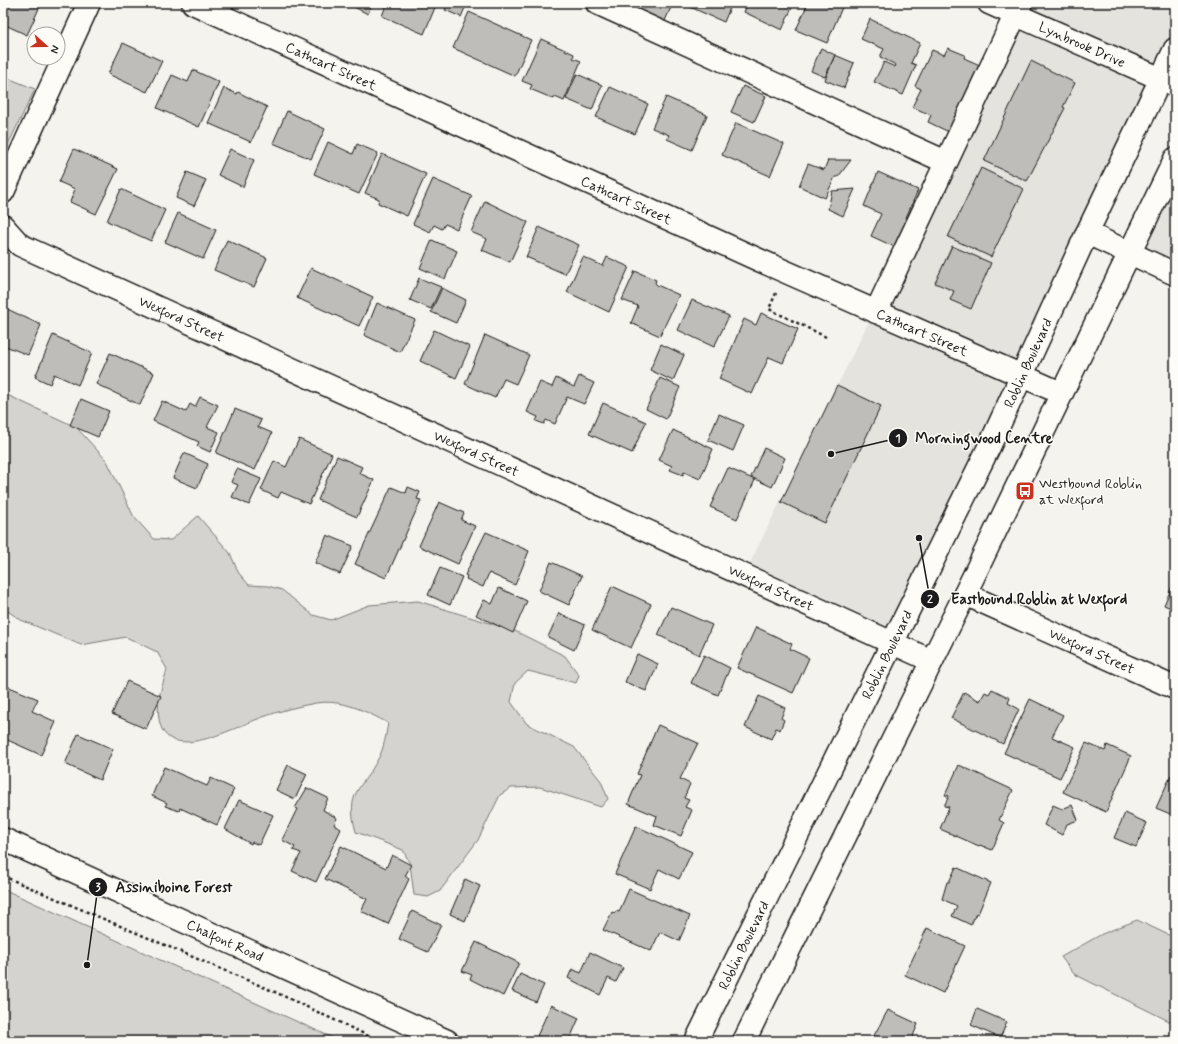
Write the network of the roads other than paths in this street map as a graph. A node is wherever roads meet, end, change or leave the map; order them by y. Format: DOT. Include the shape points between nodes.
graph roads {
  1 [pos="89,3"];
  2 [pos="193,3"];
  3 [pos="596,3"];
  4 [pos="989,3"];
  5 [pos="1018,9"];
  6 [pos="1175,49"];
  7 [pos="1168,82"];
  8 [pos="1175,159"];
  9 [pos="946,162"];
  10 [pos="3,192"];
  11 [pos="3,226"];
  12 [pos="1087,233"];
  13 [pos="1130,253"];
  14 [pos="1175,274"];
  15 [pos="876,312"];
  16 [pos="1022,376"];
  17 [pos="1061,393"];
  18 [pos="965,594"];
  19 [pos="893,643"];
  20 [pos="932,661"];
  21 [pos="1175,688"];
  22 [pos="3,839"];
  23 [pos="447,1041"];
  24 [pos="696,1041"];
  25 [pos="744,1041"];
  1 -- 10 [label="street"];
  2 -- 15 [label="street, Cathcart Street"];
  3 -- 9 [label="street"];
  4 -- 5 [label="street, Lynbrook Drive"];
  5 -- 7 [label="street, Lynbrook Drive"];
  5 -- 9 [label="street"];
  6 -- 7 [label="street, Roblin Boulevard"];
  7 -- 12 [label="street, Roblin Boulevard"];
  8 -- 13 [label="street"];
  9 -- 15 [label="street"];
  11 -- 19 [label="street, Wexford Street" via="20,245"];
  12 -- 13 [label="street"];
  12 -- 16 [label="street, Roblin Boulevard"];
  13 -- 14 [label="street"];
  13 -- 17 [label="street"];
  15 -- 16 [label="street, Cathcart Street"];
  16 -- 17 [label="street, Cathcart Street"];
  16 -- 19 [label="street, Roblin Boulevard"];
  17 -- 18 [label="street"];
  18 -- 20 [label="street"];
  18 -- 21 [label="street, Wexford Street"];
  19 -- 20 [label="street, Wexford Street"];
  19 -- 24 [label="street, Roblin Boulevard"];
  20 -- 25 [label="street"];
  22 -- 23 [label="street, Chalfont Road"];
}
